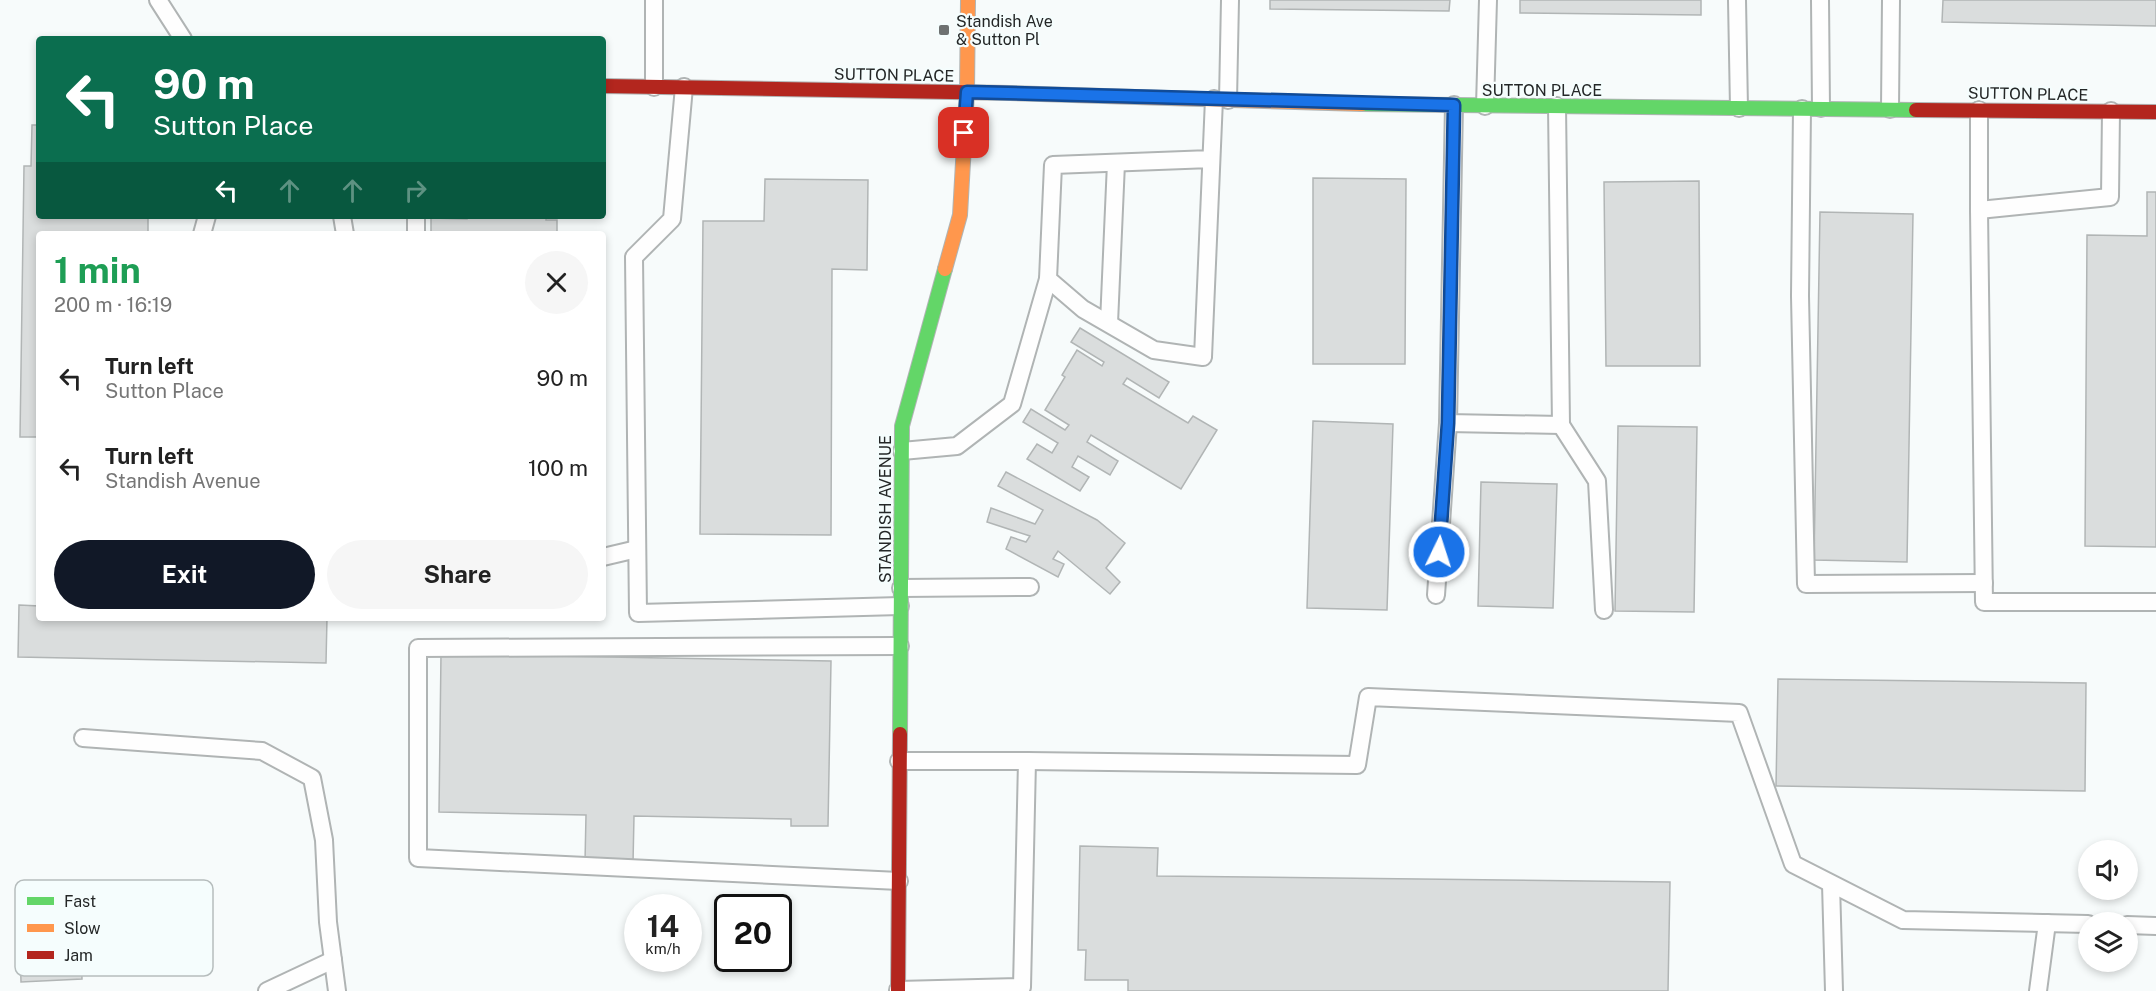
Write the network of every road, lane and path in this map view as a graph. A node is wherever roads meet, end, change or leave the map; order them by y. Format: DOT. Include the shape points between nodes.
graph roads {
  1 [pos="158,0"];
  2 [pos="654,0"];
  3 [pos="968,0"];
  4 [pos="1230,0"];
  5 [pos="1488,0"];
  6 [pos="1737,0"];
  7 [pos="1820,0"];
  8 [pos="1891,0"];
  9 [pos="181,36"];
  10 [pos="606,86"];
  11 [pos="654,87"];
  12 [pos="684,87"];
  13 [pos="967,92"];
  14 [pos="1221,100"];
  15 [pos="1454,105"];
  16 [pos="1485,106"];
  17 [pos="1557,106"];
  18 [pos="1739,108"];
  19 [pos="1821,108"];
  20 [pos="1802,109"];
  21 [pos="1890,109"];
  22 [pos="1979,110"];
  23 [pos="2110,111"];
  24 [pos="2149,116"];
  25 [pos="1211,159"];
  26 [pos="1116,163"];
  27 [pos="1979,210"];
  28 [pos="1048,279"];
  29 [pos="1109,323"];
  30 [pos="1448,423"];
  31 [pos="1561,425"];
  32 [pos="902,451"];
  33 [pos="637,549"];
  34 [pos="606,557"];
  35 [pos="1984,583"];
  36 [pos="1030,587"];
  37 [pos="901,588"];
  38 [pos="1436,596"];
  39 [pos="2156,602"];
  40 [pos="900,606"];
  41 [pos="1604,610"];
  42 [pos="900,646"];
  43 [pos="83,738"];
  44 [pos="899,761"];
  45 [pos="1028,761"];
  46 [pos="899,881"];
  47 [pos="1831,884"];
  48 [pos="2047,923"];
  49 [pos="2078,924"];
  50 [pos="2138,925"];
  51 [pos="2156,926"];
  52 [pos="333,960"];
  53 [pos="267,991"];
  54 [pos="337,991"];
  55 [pos="898,991"];
  56 [pos="1834,991"];
  57 [pos="2038,991"];
  1 -- 9 [label="lane"];
  2 -- 11 [label="lane"];
  3 -- 13 [label="street, STANDISH AVENUE"];
  4 -- 14 [label="lane"];
  5 -- 16 [label="lane"];
  6 -- 18 [label="lane"];
  7 -- 19 [label="lane"];
  8 -- 21 [label="lane"];
  10 -- 11 [label="street, SUTTON PLACE"];
  11 -- 12 [label="street, SUTTON PLACE"];
  12 -- 13 [label="street, SUTTON PLACE"];
  12 -- 33 [label="lane" via="672,219 634,257"];
  13 -- 14 [label="street, SUTTON PLACE"];
  13 -- 32 [label="street, STANDISH AVENUE" via="960,215 902,426"];
  14 -- 15 [label="street, SUTTON PLACE"];
  14 -- 25 [label="lane"];
  15 -- 16 [label="street, SUTTON PLACE"];
  15 -- 30 [label="lane"];
  16 -- 17 [label="street, SUTTON PLACE"];
  17 -- 18 [label="street, SUTTON PLACE"];
  17 -- 31 [label="lane"];
  18 -- 20 [label="street, SUTTON PLACE"];
  19 -- 20 [label="street, SUTTON PLACE"];
  19 -- 21 [label="street, SUTTON PLACE"];
  20 -- 35 [label="lane" via="1800,296 1806,584"];
  21 -- 22 [label="street, SUTTON PLACE"];
  22 -- 23 [label="street, SUTTON PLACE"];
  22 -- 27 [label="lane"];
  23 -- 24 [label="street, SUTTON PLACE"];
  23 -- 27 [label="lane" via="2110,197"];
  25 -- 26 [label="lane"];
  25 -- 29 [label="lane" via="1203,357 1154,350"];
  26 -- 28 [label="lane" via="1053,165"];
  26 -- 29 [label="lane"];
  27 -- 35 [label="lane"];
  28 -- 29 [label="lane" via="1083,309"];
  28 -- 32 [label="lane" via="1012,404 957,446"];
  30 -- 31 [label="lane"];
  30 -- 38 [label="lane"];
  31 -- 41 [label="lane" via="1598,481"];
  32 -- 37 [label="street, STANDISH AVENUE"];
  33 -- 34 [label="lane"];
  33 -- 40 [label="lane" via="638,613"];
  35 -- 39 [label="lane" via="1984,602"];
  36 -- 37 [label="lane"];
  37 -- 40 [label="street, STANDISH AVENUE"];
  40 -- 42 [label="street, STANDISH AVENUE"];
  42 -- 44 [label="street, STANDISH AVENUE"];
  42 -- 46 [label="lane" via="418,648 418,858"];
  43 -- 52 [label="lane" via="262,751 312,778 324,840"];
  44 -- 45 [label="lane"];
  44 -- 46 [label="street, STANDISH AVENUE"];
  45 -- 47 [label="lane" via="1357,765 1368,697 1739,712 1793,864"];
  45 -- 55 [label="lane" via="1022,987"];
  46 -- 55 [label="street, STANDISH AVENUE"];
  47 -- 48 [label="lane" via="1903,920"];
  47 -- 56 [label="lane"];
  48 -- 49 [label="lane"];
  48 -- 57 [label="lane"];
  50 -- 51 [label="lane"];
  52 -- 53 [label="lane"];
  52 -- 54 [label="lane"];
}
